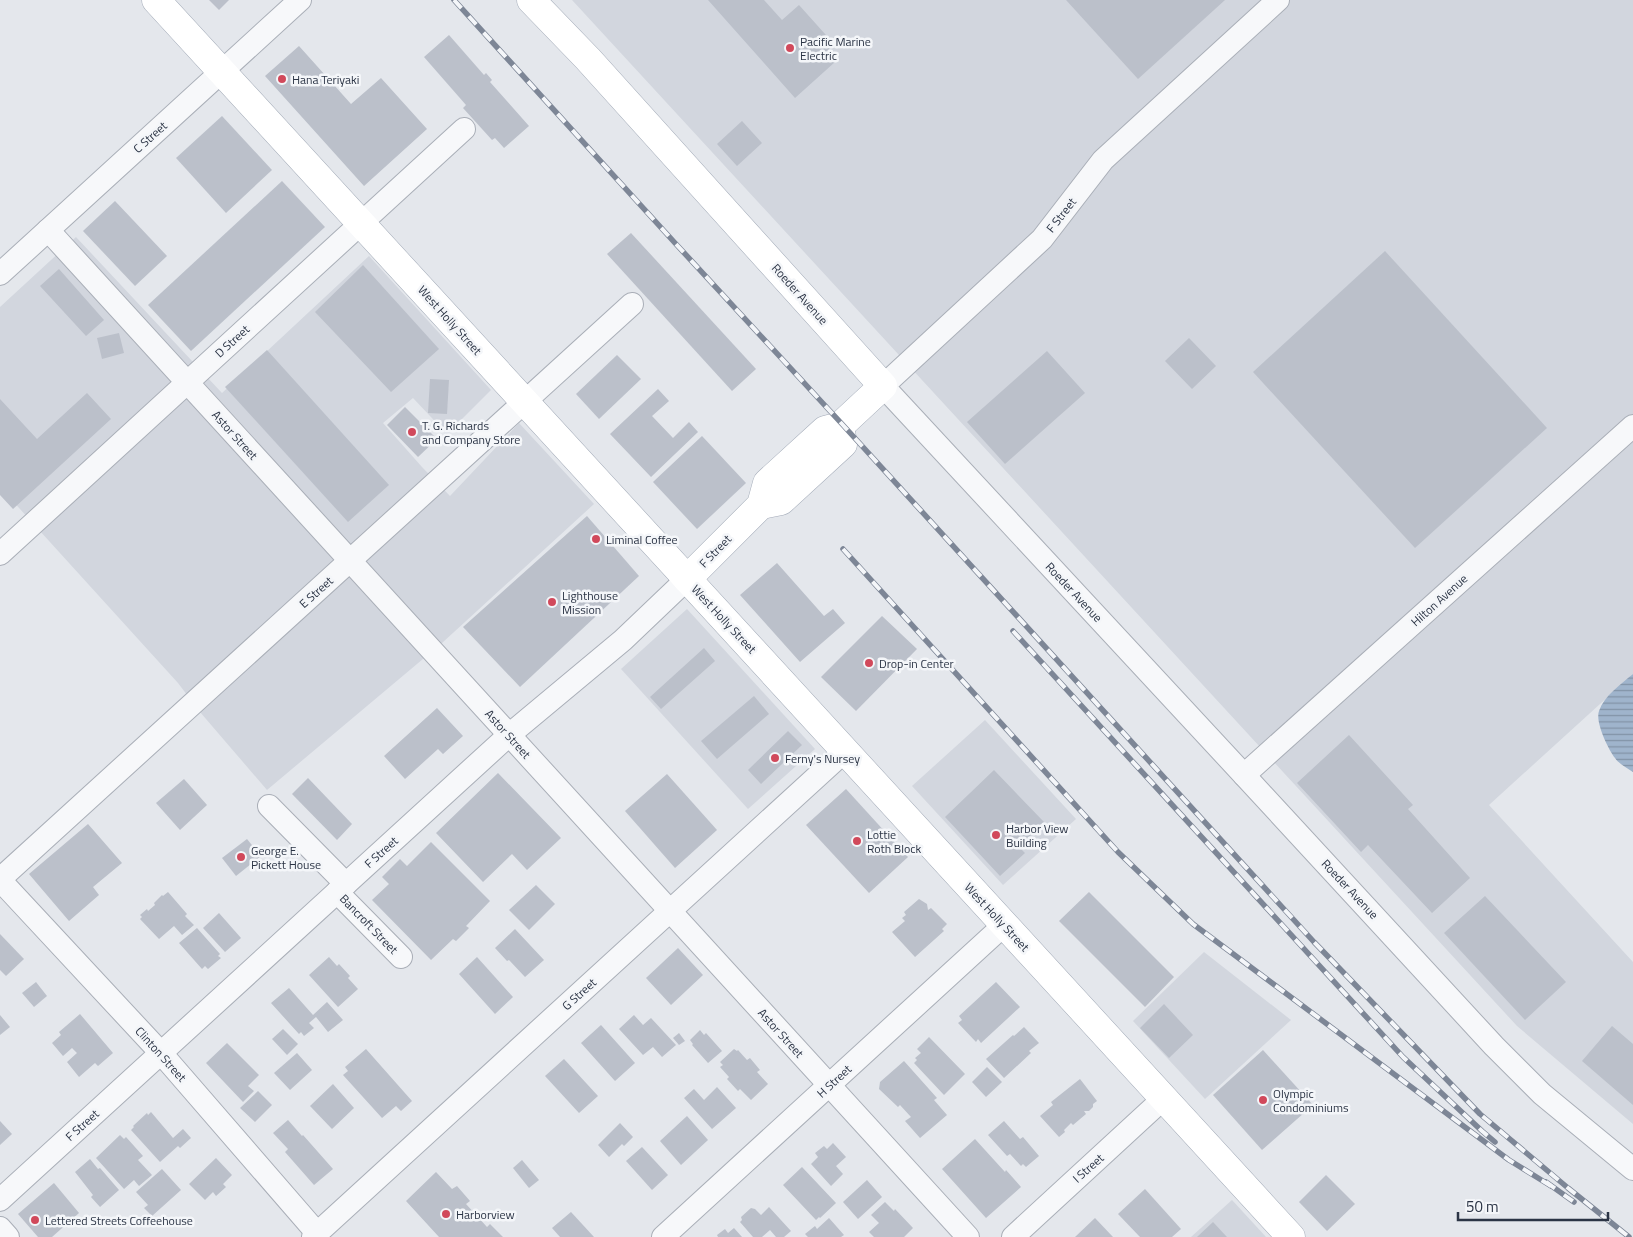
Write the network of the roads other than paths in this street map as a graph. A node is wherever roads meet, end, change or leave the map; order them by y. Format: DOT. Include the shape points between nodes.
graph roads {
  1 [pos="156,0"];
  2 [pos="300,0"];
  3 [pos="531,0"];
  4 [pos="1278,0"];
  5 [pos="222,71"];
  6 [pos="464,128"];
  7 [pos="361,223"];
  8 [pos="48,230"];
  9 [pos="0,274"];
  10 [pos="632,304"];
  11 [pos="187,382"];
  12 [pos="883,386"];
  13 [pos="524,402"];
  14 [pos="1633,426"];
  15 [pos="0,554"];
  16 [pos="350,561"];
  17 [pos="687,579"];
  18 [pos="509,735"];
  19 [pos="845,751"];
  20 [pos="1244,775"];
  21 [pos="269,806"];
  22 [pos="0,880"];
  23 [pos="342,888"];
  24 [pos="670,911"];
  25 [pos="1004,925"];
  26 [pos="401,957"];
  27 [pos="160,1053"];
  28 [pos="829,1085"];
  29 [pos="1164,1098"];
  30 [pos="1633,1169"];
  31 [pos="0,1200"];
  32 [pos="0,1228"];
  33 [pos="315,1235"];
  34 [pos="8,1237"];
  35 [pos="663,1237"];
  36 [pos="968,1237"];
  37 [pos="1013,1237"];
  38 [pos="1291,1237"];
  1 -- 5 [label="main road, West Holly Street"];
  2 -- 5 [label="street, C Street"];
  3 -- 12 [label="main road, Roeder Avenue"];
  4 -- 12 [label="street, F Street" via="1103,160 1042,239"];
  5 -- 7 [label="main road, West Holly Street"];
  5 -- 8 [label="street, C Street"];
  6 -- 7 [label="street, D Street"];
  7 -- 11 [label="street, D Street"];
  7 -- 13 [label="main road, West Holly Street"];
  8 -- 9 [label="street, C Street"];
  8 -- 11 [label="street, Astor Street"];
  10 -- 13 [label="street, E Street"];
  11 -- 15 [label="street, D Street"];
  11 -- 16 [label="street, Astor Street"];
  12 -- 17 [label="main road, F Street" via="840,426 843,444 781,501 761,505"];
  12 -- 20 [label="street, Roeder Avenue"];
  13 -- 16 [label="street, E Street"];
  13 -- 17 [label="main road, West Holly Street"];
  14 -- 20 [label="street, Hilton Avenue"];
  16 -- 18 [label="street, Astor Street"];
  16 -- 22 [label="street, E Street"];
  17 -- 18 [label="street, F Street" via="623,640"];
  17 -- 19 [label="main road, West Holly Street"];
  18 -- 23 [label="street, F Street"];
  18 -- 24 [label="street, Astor Street"];
  19 -- 24 [label="street, G Street"];
  19 -- 25 [label="main road, West Holly Street"];
  20 -- 30 [label="street, Roeder Avenue" via="1494,1046 1542,1094"];
  21 -- 23 [label="street, Bancroft Street"];
  22 -- 27 [label="street, Clinton Street"];
  23 -- 26 [label="street, Bancroft Street"];
  23 -- 27 [label="street, F Street"];
  24 -- 28 [label="street, Astor Street"];
  24 -- 33 [label="street, G Street"];
  25 -- 28 [label="street, H Street"];
  25 -- 29 [label="main road, West Holly Street"];
  27 -- 31 [label="street, F Street"];
  27 -- 33 [label="street, Clinton Street"];
  28 -- 35 [label="street, H Street"];
  28 -- 36 [label="street, Astor Street"];
  29 -- 37 [label="street, I Street"];
  29 -- 38 [label="main road, West Holly Street"];
  32 -- 34 [label="street"];
}
